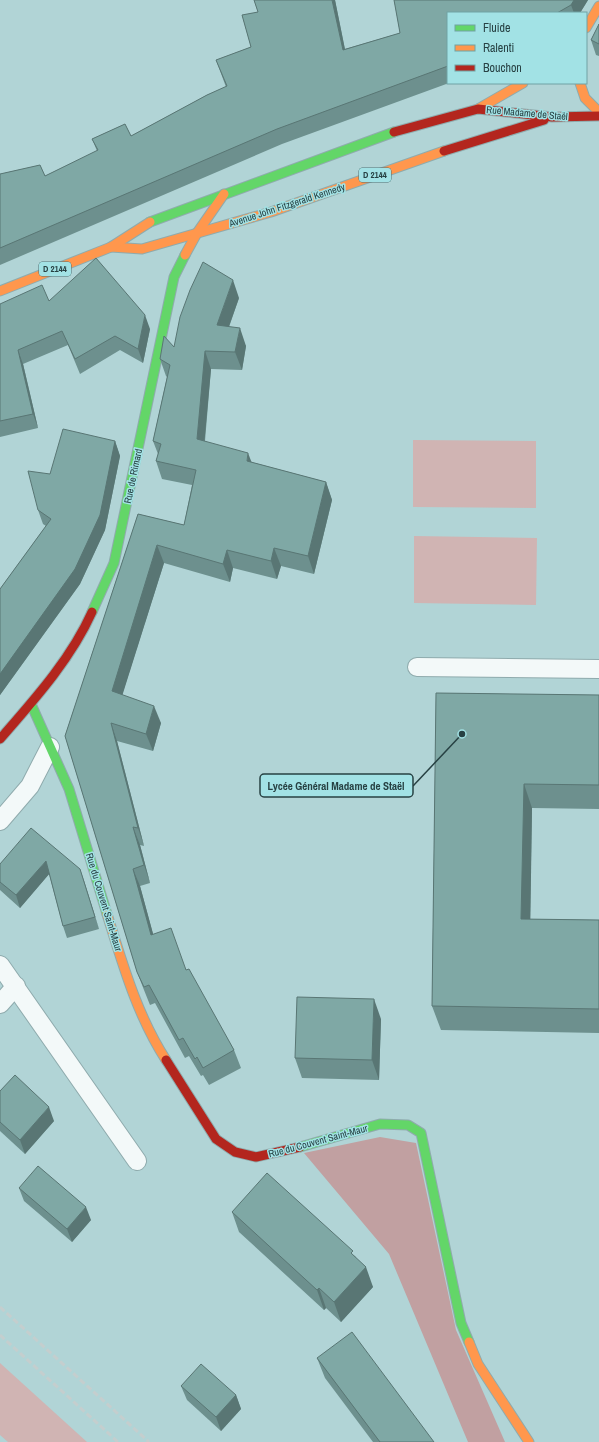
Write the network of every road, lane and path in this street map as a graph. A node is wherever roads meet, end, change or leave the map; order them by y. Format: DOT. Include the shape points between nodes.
graph roads {
  1 [pos="599,6"];
  2 [pos="587,26"];
  3 [pos="521,84"];
  4 [pos="580,84"];
  5 [pos="478,109"];
  6 [pos="599,112"];
  7 [pos="599,116"];
  8 [pos="552,117"];
  9 [pos="224,194"];
  10 [pos="197,233"];
  11 [pos="110,247"];
  12 [pos="0,291"];
  13 [pos="417,667"];
  14 [pos="599,669"];
  15 [pos="31,704"];
  16 [pos="0,739"];
  17 [pos="50,747"];
  18 [pos="0,821"];
  19 [pos="0,965"];
  20 [pos="16,986"];
  21 [pos="0,1004"];
  22 [pos="137,1161"];
  23 [pos="529,1442"];
  1 -- 2 [label="street"];
  3 -- 5 [label="street"];
  4 -- 6 [label="street" via="585,98"];
  5 -- 8 [label="street, Rue Madame de Staël / D 2144"];
  5 -- 9 [label="street, Avenue John Fitzgerald Kennedy / D 2144" via="402,129"];
  7 -- 8 [label="street, Rue Madame de Staël / D 2144"];
  8 -- 10 [label="street, Avenue John Fitzgerald Kennedy / D 2144" via="457,146 271,212"];
  9 -- 10 [label="street, Rue de Rimard"];
  9 -- 11 [label="street, Avenue John Fitzgerald Kennedy / D 2144" via="146,223"];
  10 -- 11 [label="street, Avenue John Fitzgerald Kennedy / D 2144" via="142,249"];
  10 -- 15 [label="street, Rue de Rimard" via="174,277 114,563 81,636"];
  11 -- 12 [label="street, Avenue John Fitzgerald Kennedy / D 2144"];
  13 -- 14 [label="lane"];
  15 -- 16 [label="street, Rue de Rimard"];
  15 -- 17 [label="street, Rue du Couvent Saint-Maur"];
  17 -- 18 [label="lane" via="30,786"];
  17 -- 23 [label="street, Rue du Couvent Saint-Maur" via="69,789 132,994 152,1039 216,1139 235,1152 256,1156 292,1149 380,1124 408,1125 421,1133 460,1323 478,1364"];
  19 -- 20 [label="lane"];
  20 -- 21 [label="lane"];
  20 -- 22 [label="lane"];
}
